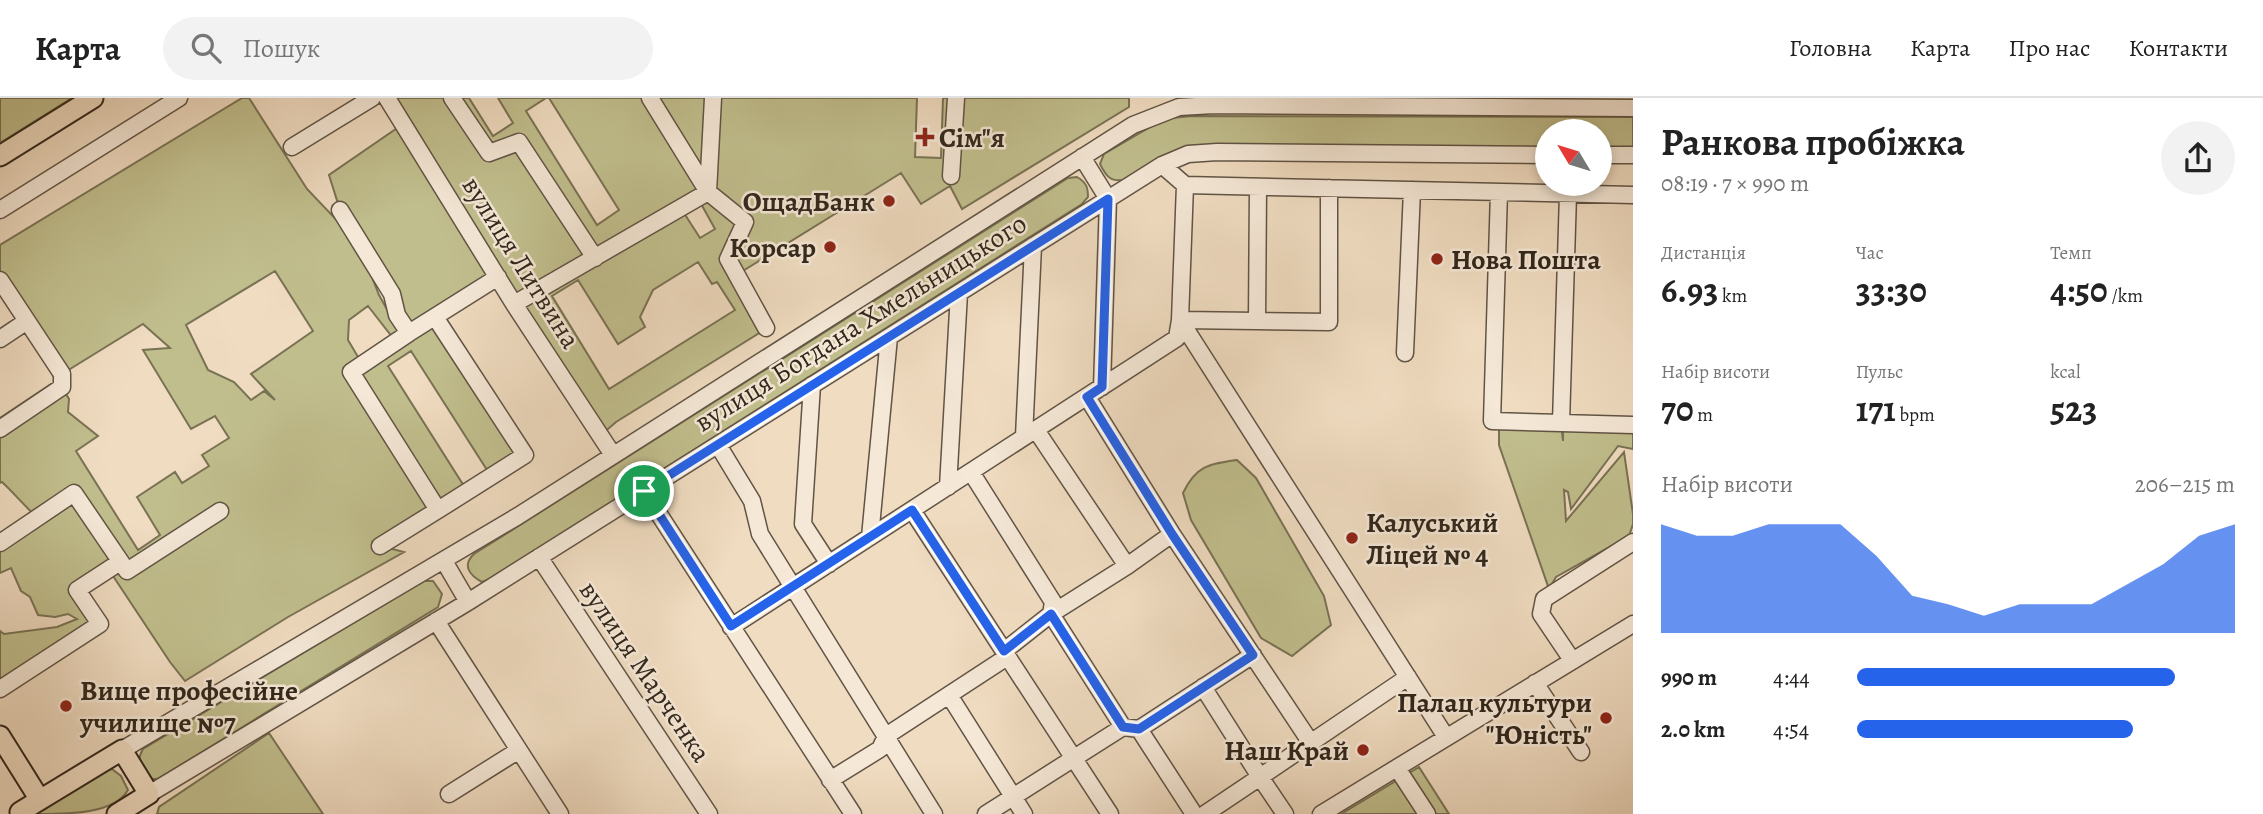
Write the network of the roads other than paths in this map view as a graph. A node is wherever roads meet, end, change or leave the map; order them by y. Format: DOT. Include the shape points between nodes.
graph roads {
  1 [pos="93,98"];
  2 [pos="179,98"];
  3 [pos="372,98"];
  4 [pos="387,98"];
  5 [pos="452,98"];
  6 [pos="650,98"];
  7 [pos="713,98"];
  8 [pos="956,98"];
  9 [pos="1222,101"];
  10 [pos="1554,103"];
  11 [pos="1633,108"];
  12 [pos="292,147"];
  13 [pos="1535,155"];
  14 [pos="1612,155"];
  15 [pos="1633,155"];
  16 [pos="0,156"];
  17 [pos="1082,158"];
  18 [pos="1162,165"];
  19 [pos="951,176"];
  20 [pos="1185,185"];
  21 [pos="1258,187"];
  22 [pos="1329,188"];
  23 [pos="1412,190"];
  24 [pos="708,192"];
  25 [pos="1499,192"];
  26 [pos="1535,193"];
  27 [pos="1612,195"];
  28 [pos="1633,195"];
  29 [pos="1567,196"];
  30 [pos="1108,199"];
  31 [pos="0,210"];
  32 [pos="340,210"];
  33 [pos="1033,246"];
  34 [pos="595,258"];
  35 [pos="498,277"];
  36 [pos="0,280"];
  37 [pos="959,293"];
  38 [pos="514,304"];
  39 [pos="435,317"];
  40 [pos="1180,320"];
  41 [pos="27,321"];
  42 [pos="1257,321"];
  43 [pos="766,328"];
  44 [pos="410,333"];
  45 [pos="889,337"];
  46 [pos="0,339"];
  47 [pos="1405,352"];
  48 [pos="812,385"];
  49 [pos="1102,387"];
  50 [pos="1087,397"];
  51 [pos="1561,423"];
  52 [pos="1633,425"];
  53 [pos="0,429"];
  54 [pos="1030,433"];
  55 [pos="718,444"];
  56 [pos="613,455"];
  57 [pos="971,472"];
  58 [pos="948,487"];
  59 [pos="644,491"];
  60 [pos="438,510"];
  61 [pos="912,510"];
  62 [pos="220,511"];
  63 [pos="1172,534"];
  64 [pos="870,537"];
  65 [pos="1633,542"];
  66 [pos="0,543"];
  67 [pos="380,546"];
  68 [pos="539,557"];
  69 [pos="444,561"];
  70 [pos="120,562"];
  71 [pos="829,564"];
  72 [pos="1127,566"];
  73 [pos="793,587"];
  74 [pos="468,602"];
  75 [pos="1051,614"];
  76 [pos="436,621"];
  77 [pos="1633,624"];
  78 [pos="731,626"];
  79 [pos="1006,654"];
  80 [pos="1253,655"];
  81 [pos="1572,660"];
  82 [pos="1408,677"];
  83 [pos="1535,683"];
  84 [pos="1203,687"];
  85 [pos="0,690"];
  86 [pos="948,695"];
  87 [pos="1131,728"];
  88 [pos="0,736"];
  89 [pos="886,736"];
  90 [pos="1446,737"];
  91 [pos="1311,743"];
  92 [pos="122,750"];
  93 [pos="519,750"];
  94 [pos="1581,752"];
  95 [pos="1074,759"];
  96 [pos="1397,768"];
  97 [pos="1260,777"];
  98 [pos="831,780"];
  99 [pos="149,794"];
  100 [pos="449,794"];
  101 [pos="1013,797"];
  102 [pos="40,800"];
  103 [pos="19,813"];
  104 [pos="117,814"];
  105 [pos="560,814"];
  106 [pos="709,814"];
  107 [pos="853,814"];
  108 [pos="934,814"];
  109 [pos="986,814"];
  110 [pos="1024,814"];
  111 [pos="1110,814"];
  112 [pos="1194,814"];
  113 [pos="1205,814"];
  114 [pos="1285,814"];
  115 [pos="1321,814"];
  116 [pos="1427,814"];
  1 -- 16 [label="main road"];
  2 -- 31 [label="street"];
  3 -- 12 [label="street"];
  4 -- 35 [label="street, вулиця Литвина"];
  5 -- 34 [label="street" via="489,153 519,142"];
  6 -- 24 [label="street"];
  7 -- 24 [label="street"];
  8 -- 19 [label="street"];
  9 -- 10 [label="street, вулиця Богдана Хмельницького"];
  9 -- 17 [label="street, вулиця Богдана Хмельницького" via="1179,107 1133,125"];
  10 -- 11 [label="street, вулиця Богдана Хмельницького"];
  13 -- 18 [label="street, вулиця Богдана Хмельницького" via="1217,152 1188,154"];
  14 -- 15 [label="street"];
  17 -- 30 [label="street"];
  17 -- 56 [label="street, вулиця Богдана Хмельницького"];
  18 -- 20 [label="street"];
  18 -- 30 [label="street, вулиця Богдана Хмельницького"];
  20 -- 21 [label="street"];
  20 -- 40 [label="street"];
  21 -- 22 [label="street"];
  21 -- 42 [label="street"];
  22 -- 23 [label="street"];
  22 -- 42 [label="street" via="1329,322"];
  23 -- 25 [label="street"];
  23 -- 47 [label="street"];
  24 -- 34 [label="street"];
  24 -- 43 [label="street" via="745,222 727,259"];
  25 -- 26 [label="street"];
  25 -- 51 [label="street" via="1492,422"];
  27 -- 28 [label="street"];
  29 -- 51 [label="street"];
  30 -- 33 [label="street, вулиця Богдана Хмельницького"];
  30 -- 49 [label="street"];
  32 -- 44 [label="street" via="392,294 397,315"];
  33 -- 37 [label="street, вулиця Богдана Хмельницького"];
  33 -- 54 [label="street"];
  34 -- 38 [label="street"];
  35 -- 38 [label="street, вулиця Литвина"];
  35 -- 39 [label="street"];
  36 -- 41 [label="street"];
  37 -- 45 [label="street, вулиця Богдана Хмельницького"];
  37 -- 58 [label="street"];
  38 -- 56 [label="street, вулиця Литвина"];
  39 -- 44 [label="street"];
  39 -- 60 [label="street" via="524,455"];
  40 -- 42 [label="street"];
  40 -- 49 [label="street" via="1177,338"];
  40 -- 82 [label="street"];
  41 -- 46 [label="street"];
  41 -- 53 [label="street" via="62,374 62,387"];
  44 -- 60 [label="street" via="351,372"];
  45 -- 48 [label="street, вулиця Богдана Хмельницького"];
  45 -- 64 [label="street"];
  48 -- 55 [label="street, вулиця Богдана Хмельницького"];
  48 -- 71 [label="street" via="803,524"];
  49 -- 50 [label="street"];
  50 -- 54 [label="street"];
  50 -- 63 [label="street"];
  51 -- 52 [label="street"];
  54 -- 57 [label="street"];
  54 -- 72 [label="street"];
  55 -- 59 [label="street, вулиця Богдана Хмельницького"];
  55 -- 73 [label="street" via="752,501 760,534"];
  56 -- 69 [label="street, вулиця Богдана Хмельницького"];
  57 -- 58 [label="street"];
  57 -- 75 [label="street" via="1053,602"];
  58 -- 61 [label="street"];
  59 -- 68 [label="street, вулиця Богдана Хмельницького"];
  59 -- 78 [label="street"];
  60 -- 67 [label="street"];
  61 -- 64 [label="street"];
  61 -- 79 [label="street"];
  62 -- 70 [label="street" via="127,571"];
  63 -- 72 [label="street"];
  63 -- 80 [label="street"];
  64 -- 71 [label="street"];
  65 -- 81 [label="street" via="1544,599 1541,614"];
  66 -- 70 [label="street" via="74,493"];
  68 -- 74 [label="street, вулиця Богдана Хмельницького"];
  68 -- 106 [label="street, вулиця Марченка"];
  69 -- 74 [label="street"];
  69 -- 92 [label="street, вулиця Богдана Хмельницького"];
  70 -- 85 [label="street" via="78,590 100,624"];
  71 -- 73 [label="street"];
  72 -- 75 [label="street"];
  73 -- 78 [label="street"];
  73 -- 89 [label="street"];
  74 -- 76 [label="street, вулиця Богдана Хмельницького"];
  75 -- 79 [label="street"];
  75 -- 87 [label="street"];
  76 -- 93 [label="street"];
  76 -- 99 [label="street, вулиця Богдана Хмельницького"];
  77 -- 81 [label="street"];
  78 -- 98 [label="street"];
  79 -- 86 [label="street"];
  79 -- 95 [label="street"];
  80 -- 84 [label="street"];
  80 -- 91 [label="street"];
  81 -- 83 [label="street"];
  82 -- 90 [label="street"];
  82 -- 91 [label="street"];
  83 -- 90 [label="street"];
  83 -- 94 [label="street"];
  84 -- 87 [label="street"];
  84 -- 97 [label="street"];
  86 -- 89 [label="street"];
  86 -- 101 [label="street"];
  87 -- 95 [label="street"];
  87 -- 112 [label="street"];
  88 -- 102 [label="main road"];
  89 -- 98 [label="street" via="880,749"];
  89 -- 108 [label="street"];
  90 -- 96 [label="street"];
  91 -- 97 [label="street"];
  92 -- 99 [label="main road"];
  92 -- 102 [label="main road, вулиця Богдана Хмельницького"];
  93 -- 100 [label="street"];
  93 -- 105 [label="street"];
  95 -- 101 [label="street"];
  95 -- 111 [label="street"];
  96 -- 115 [label="street"];
  96 -- 116 [label="street"];
  97 -- 113 [label="street"];
  97 -- 114 [label="street"];
  98 -- 107 [label="street"];
  99 -- 104 [label="main road, вулиця Богдана Хмельницького"];
  101 -- 109 [label="street"];
  101 -- 110 [label="street"];
  102 -- 103 [label="main road, вулиця Богдана Хмельницького"];
}
